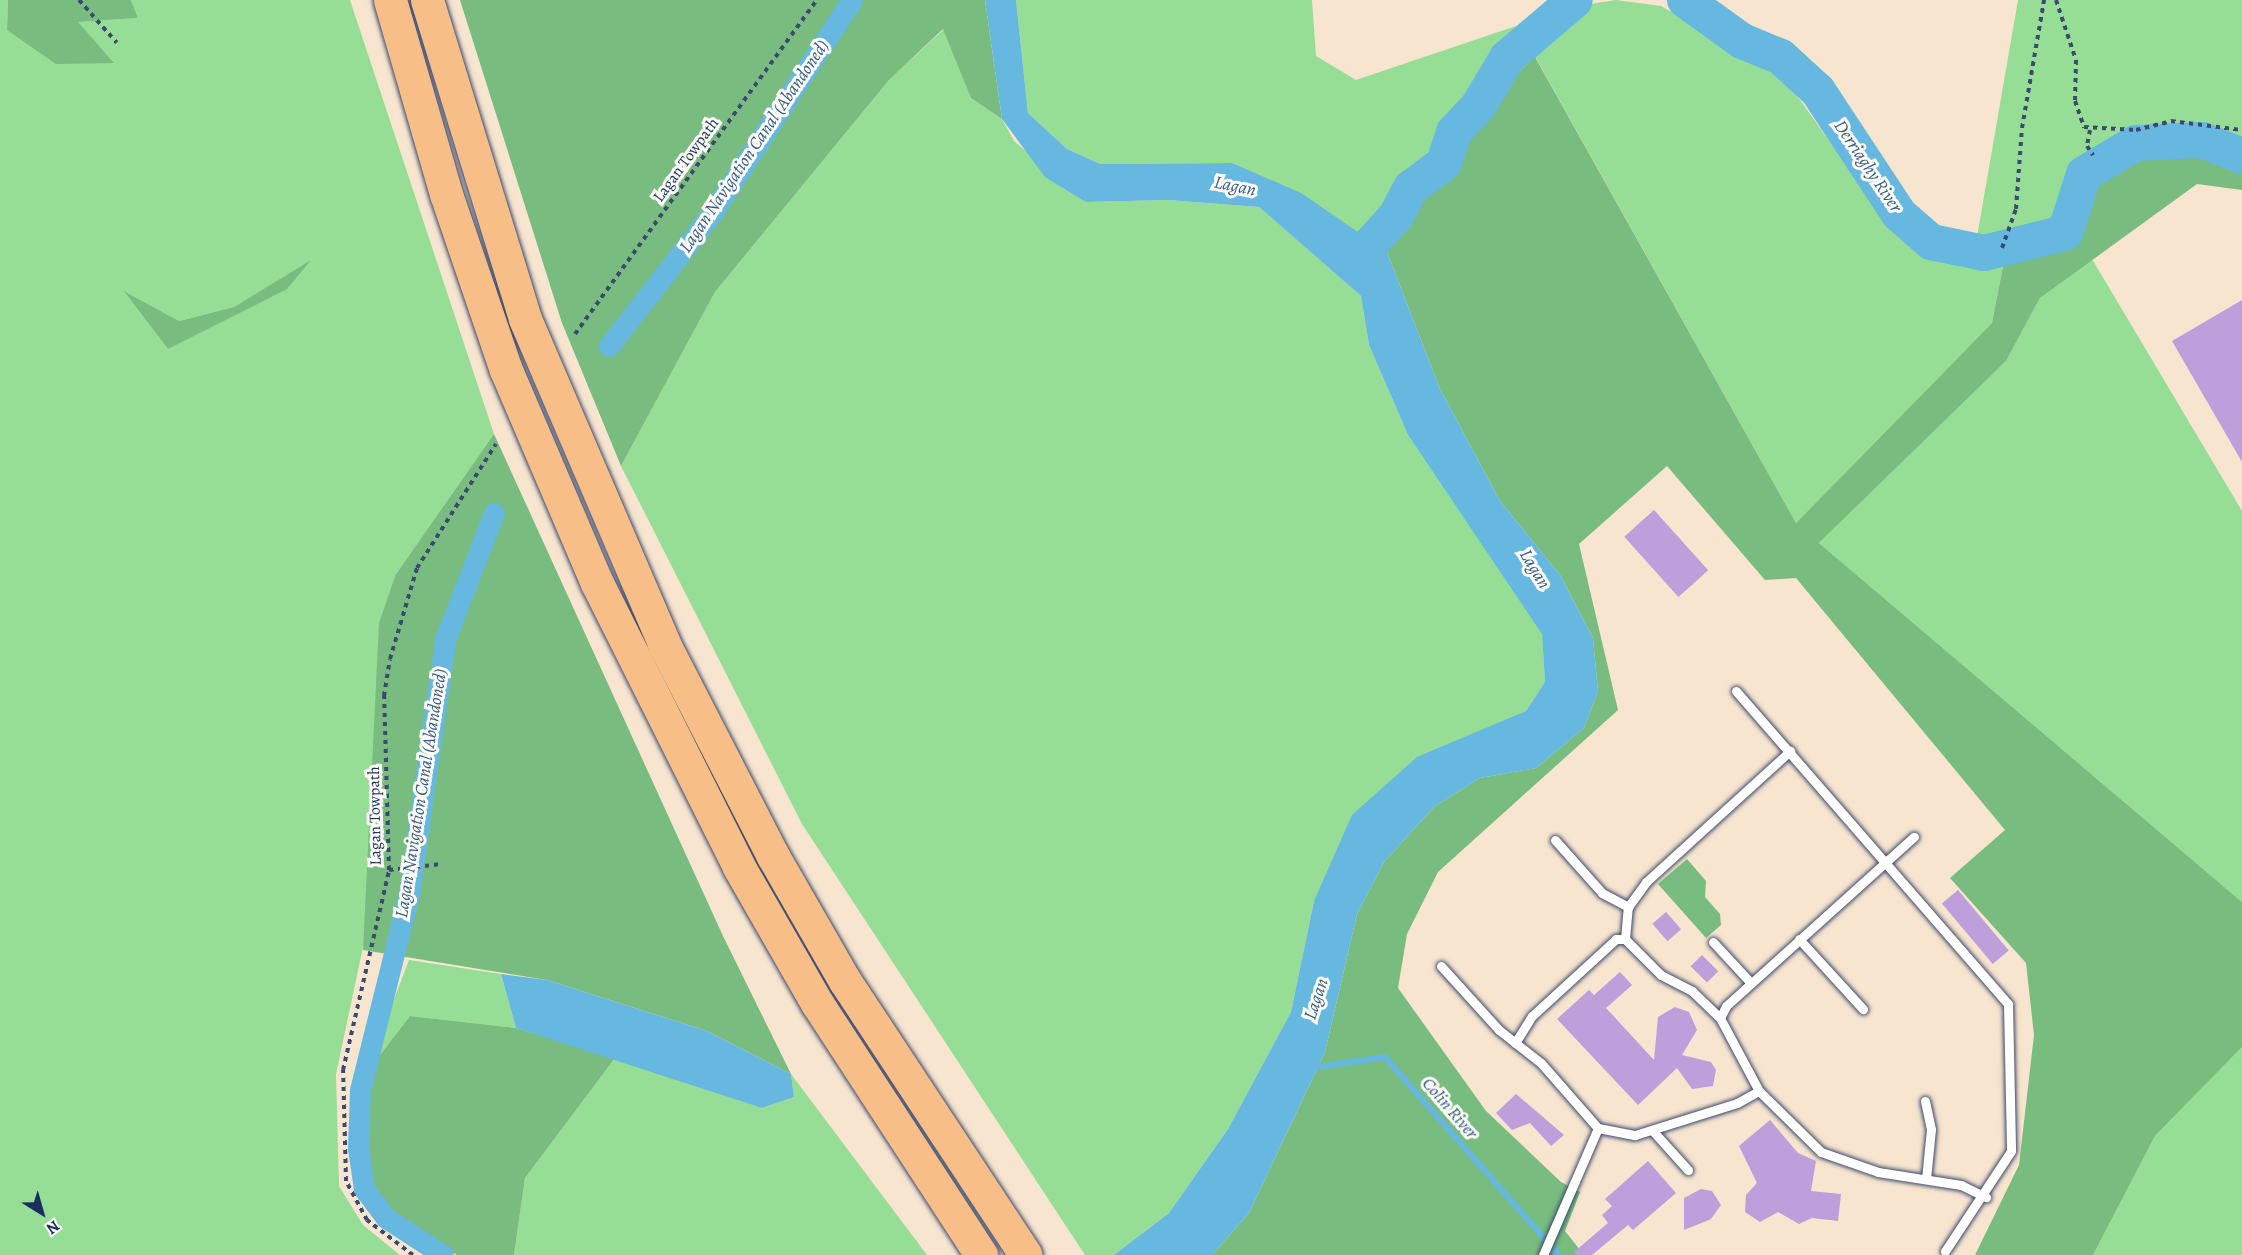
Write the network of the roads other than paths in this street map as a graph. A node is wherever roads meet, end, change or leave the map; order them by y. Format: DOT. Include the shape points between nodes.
graph roads {
  1 [pos="390,0"];
  2 [pos="427,0"];
  3 [pos="1736,691"];
  4 [pos="1790,752"];
  5 [pos="1914,837"];
  6 [pos="1555,840"];
  7 [pos="1888,861"];
  8 [pos="1628,907"];
  9 [pos="1625,939"];
  10 [pos="1799,939"];
  11 [pos="1713,942"];
  12 [pos="1441,966"];
  13 [pos="1751,983"];
  14 [pos="1863,1009"];
  15 [pos="1720,1018"];
  16 [pos="1515,1043"];
  17 [pos="1759,1091"];
  18 [pos="1925,1101"];
  19 [pos="1598,1128"];
  20 [pos="1652,1130"];
  21 [pos="1688,1170"];
  22 [pos="1926,1179"];
  23 [pos="1986,1197"];
  24 [pos="1945,1251"];
  25 [pos="981,1255"];
  26 [pos="1026,1255"];
  27 [pos="1543,1255"];
  1 -- 25 [label="highway" via="446,194 506,370 597,583 738,867 817,1003"];
  2 -- 26 [label="highway" via="525,319 664,644 772,856 845,981"];
  3 -- 4 [label="lane"];
  4 -- 7 [label="lane"];
  4 -- 8 [label="lane" via="1646,882"];
  5 -- 7 [label="lane"];
  6 -- 8 [label="lane" via="1602,892"];
  7 -- 10 [label="lane"];
  7 -- 23 [label="lane" via="2008,1004 2011,1151"];
  8 -- 9 [label="lane"];
  9 -- 15 [label="lane" via="1661,975 1692,991"];
  9 -- 16 [label="lane" via="1616,939 1532,1016"];
  10 -- 13 [label="lane"];
  10 -- 14 [label="lane"];
  11 -- 13 [label="lane"];
  12 -- 16 [label="lane"];
  13 -- 15 [label="lane"];
  15 -- 17 [label="lane"];
  16 -- 19 [label="lane" via="1541,1063"];
  17 -- 20 [label="lane" via="1737,1103"];
  17 -- 22 [label="lane" via="1838,1162"];
  18 -- 22 [label="lane" via="1931,1129"];
  19 -- 20 [label="lane" via="1635,1135"];
  19 -- 27 [label="lane"];
  20 -- 21 [label="lane"];
  22 -- 23 [label="lane" via="1961,1185"];
  23 -- 24 [label="lane"];
}
